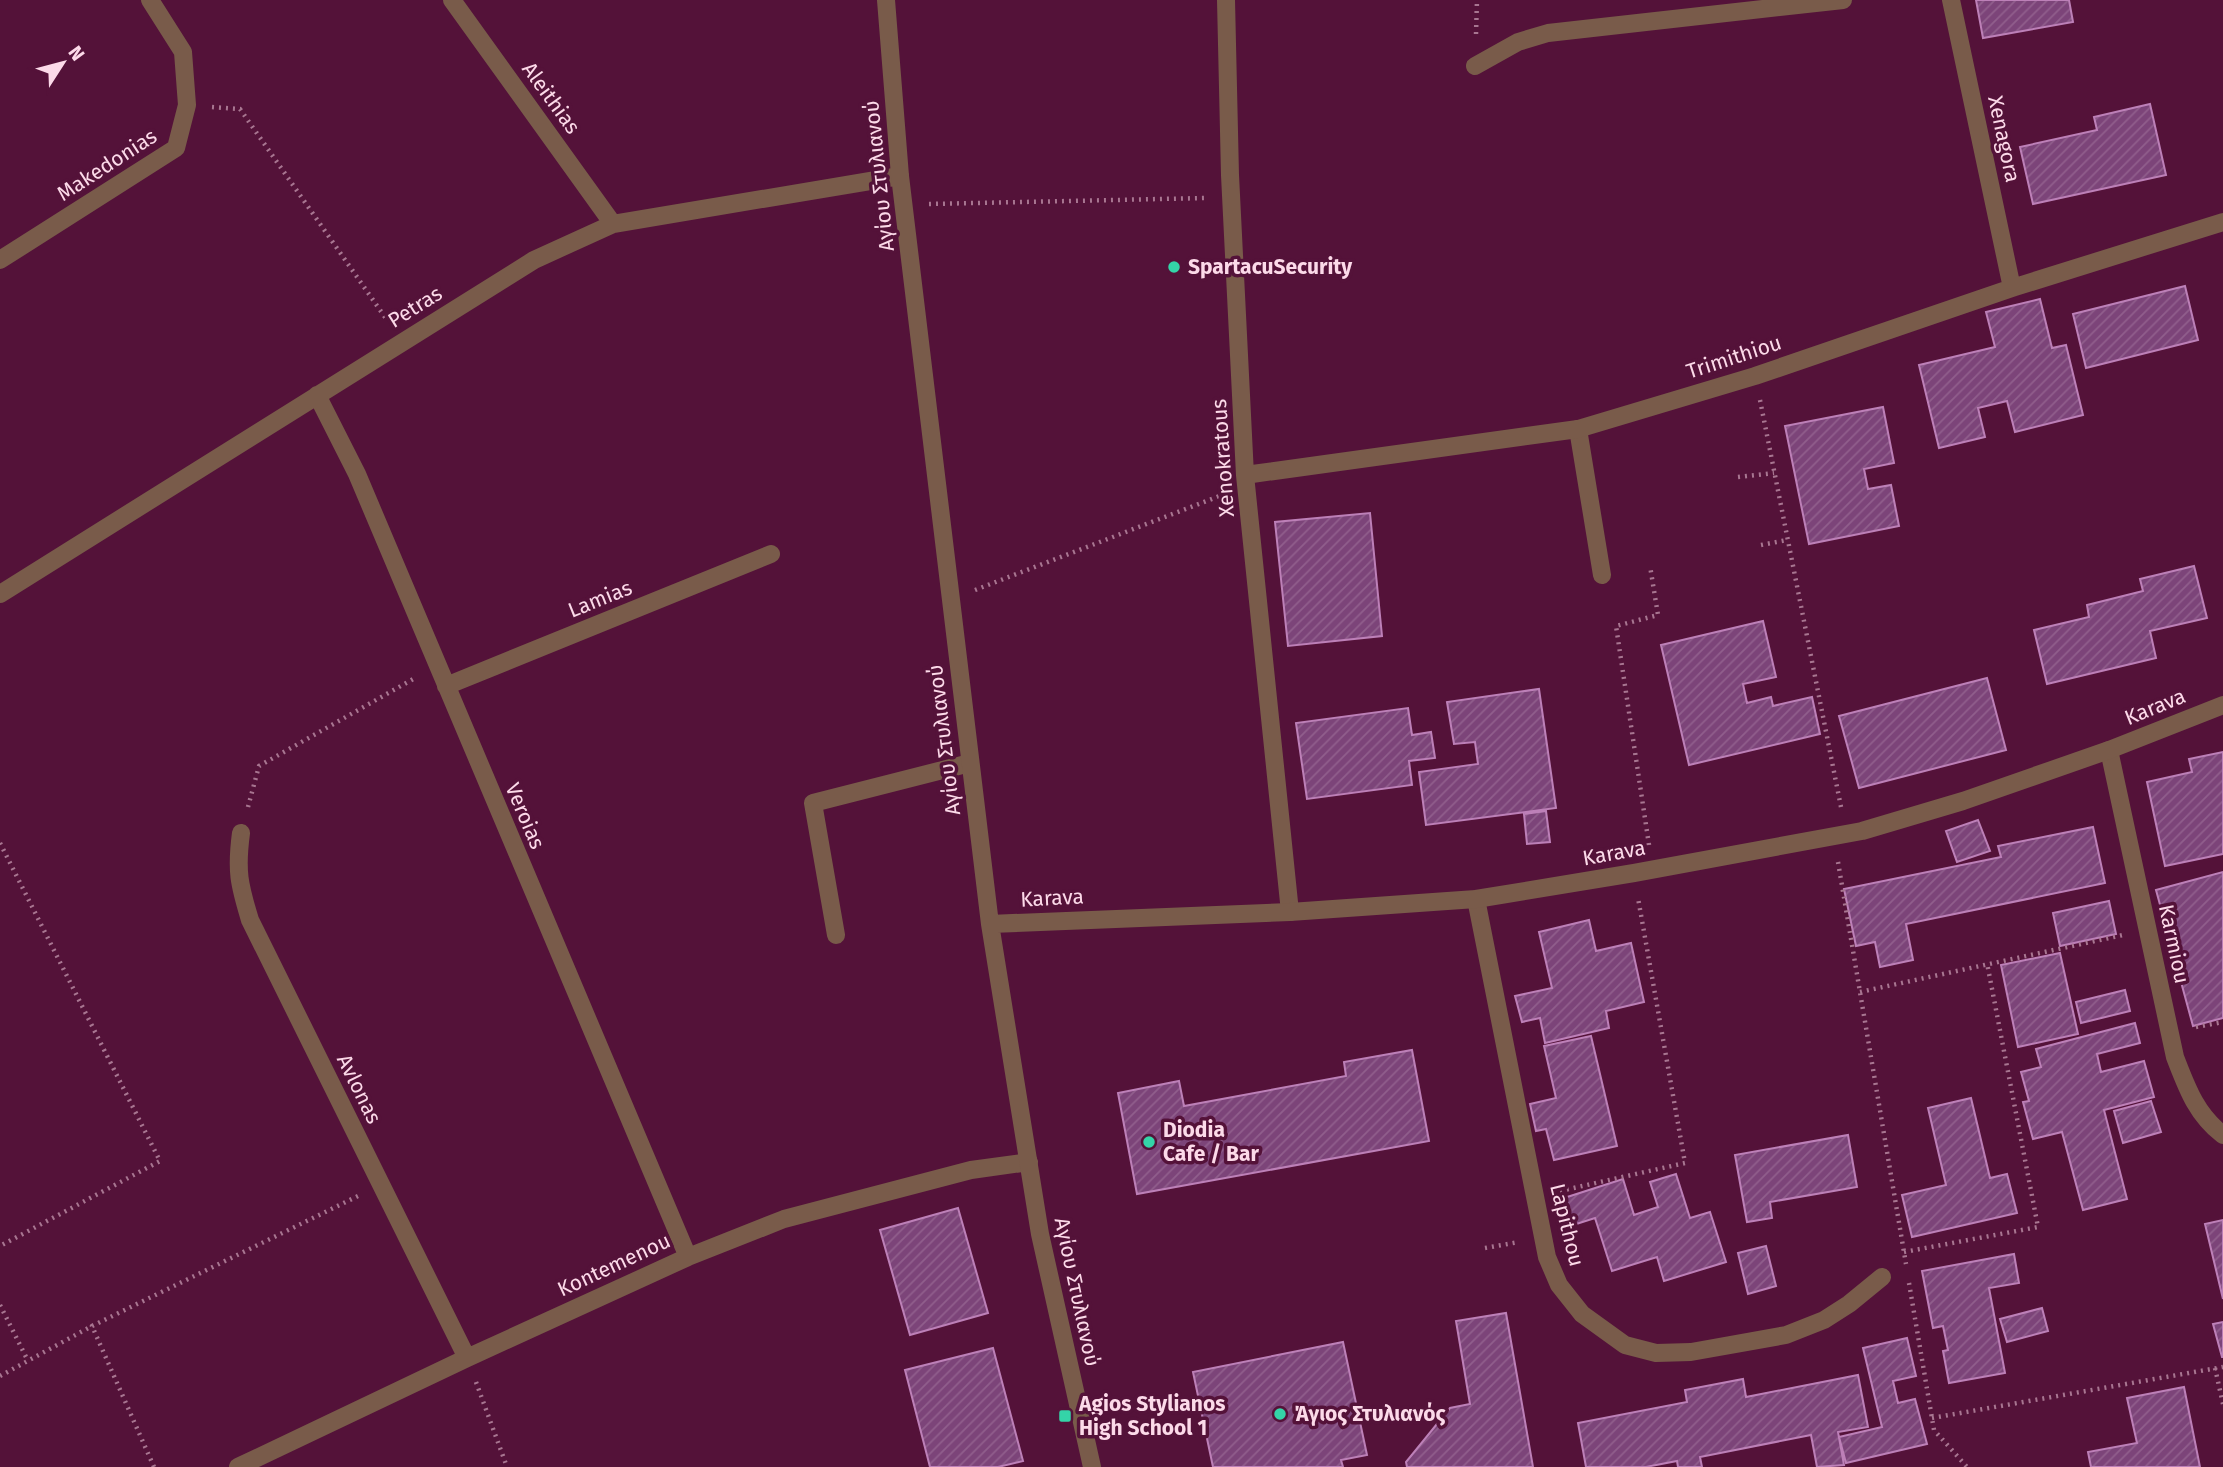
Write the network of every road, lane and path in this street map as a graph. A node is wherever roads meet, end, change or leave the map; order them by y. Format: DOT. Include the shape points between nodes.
graph roads {
  1 [pos="150,0"];
  2 [pos="886,0"];
  3 [pos="1226,0"];
  4 [pos="1843,0"];
  5 [pos="1951,0"];
  6 [pos="454,1"];
  7 [pos="1475,66"];
  8 [pos="187,105"];
  9 [pos="900,176"];
  10 [pos="1232,198"];
  11 [pos="903,205"];
  12 [pos="2223,222"];
  13 [pos="613,224"];
  14 [pos="0,260"];
  15 [pos="2012,288"];
  16 [pos="402,341"];
  17 [pos="1755,376"];
  18 [pos="317,395"];
  19 [pos="1578,429"];
  20 [pos="1774,473"];
  21 [pos="1738,477"];
  22 [pos="1245,480"];
  23 [pos="1787,540"];
  24 [pos="1761,545"];
  25 [pos="771,554"];
  26 [pos="1650,566"];
  27 [pos="1602,575"];
  28 [pos="0,594"];
  29 [pos="950,599"];
  30 [pos="437,665"];
  31 [pos="446,687"];
  32 [pos="2223,705"];
  33 [pos="2109,750"];
  34 [pos="970,763"];
  35 [pos="241,833"];
  36 [pos="1840,835"];
  37 [pos="0,843"];
  38 [pos="1652,870"];
  39 [pos="1634,873"];
  40 [pos="1476,899"];
  41 [pos="1290,912"];
  42 [pos="990,924"];
  43 [pos="2148,930"];
  44 [pos="836,935"];
  45 [pos="1987,963"];
  46 [pos="1860,992"];
  47 [pos="2223,1135"];
  48 [pos="1028,1162"];
  49 [pos="382,1185"];
  50 [pos="1535,1197"];
  51 [pos="0,1246"];
  52 [pos="1904,1252"];
  53 [pos="688,1256"];
  54 [pos="1907,1266"];
  55 [pos="1882,1277"];
  56 [pos="1909,1280"];
  57 [pos="0,1305"];
  58 [pos="92,1326"];
  59 [pos="467,1358"];
  60 [pos="28,1361"];
  61 [pos="2223,1367"];
  62 [pos="2215,1368"];
  63 [pos="0,1376"];
  64 [pos="2223,1404"];
  65 [pos="1932,1418"];
  66 [pos="154,1467"];
  67 [pos="238,1467"];
  68 [pos="507,1467"];
  69 [pos="1092,1467"];
  70 [pos="1967,1467"];
  1 -- 8 [label="street, Makedonias" via="183,52"];
  2 -- 9 [label="street, Αγίου Στυλιανού"];
  3 -- 10 [label="street, Xenokratous"];
  4 -- 7 [label="street" via="1548,33 1518,42"];
  5 -- 15 [label="street, Xenagora"];
  6 -- 13 [label="street, Aleithias"];
  8 -- 14 [label="street, Makedonias" via="176,148"];
  8 -- 16 [label="path" via="240,109"];
  9 -- 11 [label="street, Αγίου Στυλιανού"];
  9 -- 13 [label="street, Petras"];
  10 -- 11 [label="path"];
  10 -- 22 [label="street, Xenokratous"];
  11 -- 29 [label="street, Αγίου Στυλιανού"];
  12 -- 15 [label="street, Trimithiou"];
  13 -- 16 [label="street, Petras" via="534,260"];
  15 -- 17 [label="street, Trimithiou"];
  16 -- 18 [label="street, Petras"];
  17 -- 19 [label="street, Trimithiou"];
  17 -- 20 [label="path"];
  18 -- 28 [label="street, Petras"];
  18 -- 30 [label="street, Veroias" via="357,474"];
  19 -- 22 [label="street, Trimithiou"];
  19 -- 27 [label="street"];
  20 -- 21 [label="path"];
  20 -- 23 [label="path"];
  22 -- 29 [label="path"];
  22 -- 41 [label="street, Xenokratous"];
  23 -- 24 [label="path"];
  23 -- 36 [label="path"];
  25 -- 31 [label="street, Lamias"];
  26 -- 38 [label="path" via="1657,615 1616,626"];
  29 -- 34 [label="street, Αγίου Στυλιανού"];
  30 -- 31 [label="street, Veroias"];
  30 -- 35 [label="path" via="258,766"];
  31 -- 53 [label="street, Veroias"];
  32 -- 33 [label="street, Karava"];
  33 -- 36 [label="street, Karava" via="1963,801"];
  33 -- 43 [label="street, Karmiou"];
  34 -- 42 [label="street, Αγίου Στυλιανού"];
  34 -- 44 [label="street" via="813,803"];
  35 -- 49 [label="street, Avlonas" via="237,862 250,920"];
  36 -- 38 [label="street, Karava"];
  36 -- 46 [label="path"];
  37 -- 51 [label="path" via="160,1161"];
  38 -- 39 [label="street, Karava"];
  39 -- 40 [label="street, Karava"];
  39 -- 50 [label="path" via="1685,1163"];
  40 -- 41 [label="street, Karava"];
  40 -- 50 [label="street, Lapithou"];
  41 -- 42 [label="street, Karava"];
  42 -- 48 [label="street, Αγίου Στυλιανού"];
  43 -- 45 [label="path"];
  43 -- 47 [label="street, Karmiou" via="2175,1057 2192,1101"];
  45 -- 46 [label="path"];
  45 -- 52 [label="path" via="2038,1227"];
  46 -- 52 [label="path"];
  48 -- 53 [label="street, Kontemenou" via="971,1170 783,1219"];
  48 -- 69 [label="street, Αγίου Στυλιανού"];
  49 -- 58 [label="path"];
  49 -- 59 [label="street, Avlonas"];
  50 -- 55 [label="street, Lapithou" via="1547,1257 1559,1285 1582,1314 1625,1345 1656,1353 1691,1352 1786,1335 1824,1320"];
  52 -- 54 [label="path"];
  52 -- 55 [label="path"];
  53 -- 59 [label="street, Kontemenou"];
  56 -- 65 [label="path"];
  57 -- 60 [label="path"];
  58 -- 60 [label="path"];
  58 -- 66 [label="path"];
  59 -- 67 [label="street, Kontemenou"];
  59 -- 68 [label="path"];
  60 -- 63 [label="path"];
  61 -- 62 [label="path"];
  62 -- 64 [label="path"];
  62 -- 65 [label="path"];
  65 -- 70 [label="path" via="1934,1430"];
}
